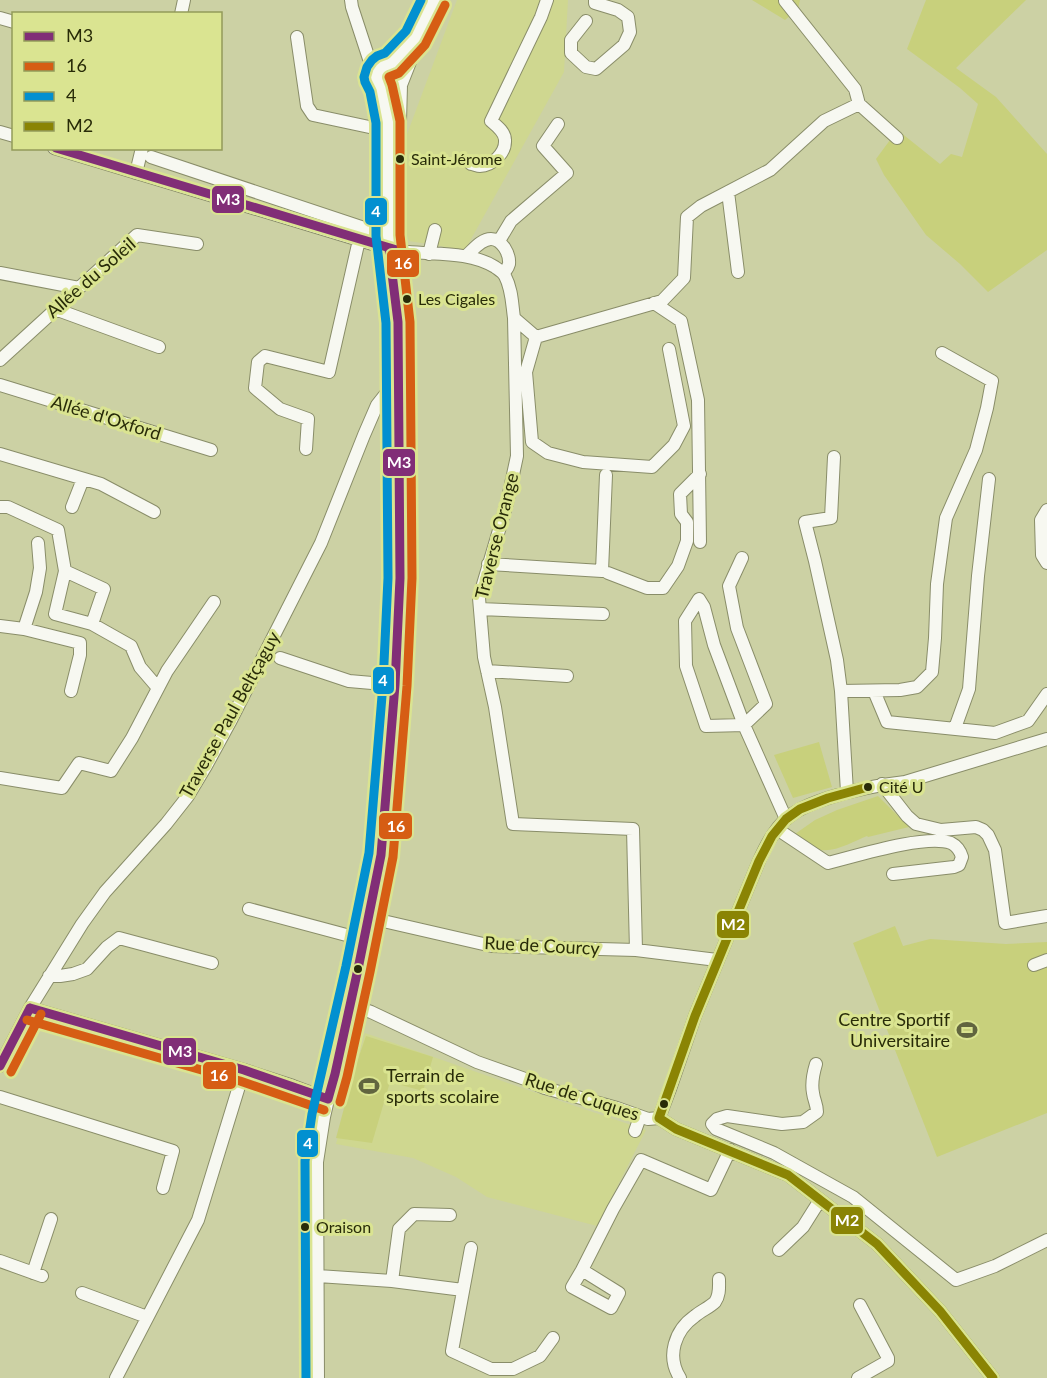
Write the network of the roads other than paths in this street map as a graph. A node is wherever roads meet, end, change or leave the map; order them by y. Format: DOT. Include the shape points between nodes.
graph roads {
  1 [pos="351,0"];
  2 [pos="434,0"];
  3 [pos="547,0"];
  4 [pos="595,0"];
  5 [pos="785,1"];
  6 [pos="586,21"];
  7 [pos="362,35"];
  8 [pos="297,37"];
  9 [pos="416,38"];
  10 [pos="389,64"];
  11 [pos="377,75"];
  12 [pos="402,82"];
  13 [pos="381,88"];
  14 [pos="859,104"];
  15 [pos="558,124"];
  16 [pos="388,131"];
  17 [pos="897,138"];
  18 [pos="61,150"];
  19 [pos="146,153"];
  20 [pos="471,164"];
  21 [pos="136,173"];
  22 [pos="728,192"];
  23 [pos="435,230"];
  24 [pos="359,240"];
  25 [pos="499,241"];
  26 [pos="196,244"];
  27 [pos="392,246"];
  28 [pos="429,254"];
  29 [pos="466,256"];
  30 [pos="738,272"];
  31 [pos="0,273"];
  32 [pos="504,273"];
  33 [pos="79,288"];
  34 [pos="654,303"];
  35 [pos="56,309"];
  36 [pos="514,318"];
  37 [pos="536,337"];
  38 [pos="159,347"];
  39 [pos="669,350"];
  40 [pos="942,352"];
  41 [pos="0,360"];
  42 [pos="404,384"];
  43 [pos="0,385"];
  44 [pos="306,449"];
  45 [pos="211,450"];
  46 [pos="0,454"];
  47 [pos="834,457"];
  48 [pos="700,474"];
  49 [pos="606,476"];
  50 [pos="83,479"];
  51 [pos="989,479"];
  52 [pos="0,507"];
  53 [pos="72,507"];
  54 [pos="1047,510"];
  55 [pos="154,512"];
  56 [pos="700,542"];
  57 [pos="38,543"];
  58 [pos="742,558"];
  59 [pos="1047,563"];
  60 [pos="488,564"];
  61 [pos="65,571"];
  62 [pos="608,573"];
  63 [pos="214,602"];
  64 [pos="480,609"];
  65 [pos="603,614"];
  66 [pos="92,624"];
  67 [pos="0,626"];
  68 [pos="24,629"];
  69 [pos="280,658"];
  70 [pos="487,671"];
  71 [pos="567,676"];
  72 [pos="395,685"];
  73 [pos="158,688"];
  74 [pos="71,691"];
  75 [pos="841,691"];
  76 [pos="874,691"];
  77 [pos="1047,694"];
  78 [pos="744,725"];
  79 [pos="955,728"];
  80 [pos="1047,739"];
  81 [pos="0,778"];
  82 [pos="882,784"];
  83 [pos="847,792"];
  84 [pos="782,824"];
  85 [pos="894,874"];
  86 [pos="249,909"];
  87 [pos="1047,916"];
  88 [pos="370,918"];
  89 [pos="364,940"];
  90 [pos="636,950"];
  91 [pos="717,960"];
  92 [pos="1047,960"];
  93 [pos="212,963"];
  94 [pos="1034,965"];
  95 [pos="49,976"];
  96 [pos="350,1005"];
  97 [pos="30,1008"];
  98 [pos="816,1064"];
  99 [pos="0,1066"];
  100 [pos="244,1071"];
  101 [pos="0,1097"];
  102 [pos="328,1099"];
  103 [pos="659,1118"];
  104 [pos="730,1150"];
  105 [pos="163,1188"];
  106 [pos="820,1200"];
  107 [pos="450,1215"];
  108 [pos="51,1219"];
  109 [pos="1047,1240"];
  110 [pos="471,1248"];
  111 [pos="779,1250"];
  112 [pos="0,1261"];
  113 [pos="582,1270"];
  114 [pos="318,1276"];
  115 [pos="719,1279"];
  116 [pos="392,1281"];
  117 [pos="464,1290"];
  118 [pos="82,1293"];
  119 [pos="860,1305"];
  120 [pos="147,1317"];
  121 [pos="553,1338"];
  122 [pos="116,1378"];
  123 [pos="318,1378"];
  124 [pos="680,1378"];
  125 [pos="858,1378"];
  126 [pos="993,1378"];
  1 -- 7 [label="street"];
  2 -- 9 [label="street"];
  3 -- 20 [label="street" via="491,121 506,139 502,151 492,163"];
  4 -- 6 [label="street" via="628,17 630,32 624,45 596,69 586,67 571,53 571,40"];
  5 -- 14 [label="street" via="855,89"];
  7 -- 10 [label="street"];
  7 -- 11 [label="street"];
  8 -- 16 [label="street" via="307,106 313,115"];
  9 -- 10 [label="street"];
  9 -- 12 [label="street"];
  10 -- 11 [label="street" via="380,68"];
  10 -- 12 [label="street" via="401,70"];
  11 -- 13 [label="street"];
  12 -- 13 [label="street" via="394,90"];
  12 -- 27 [label="street"];
  13 -- 16 [label="street"];
  14 -- 17 [label="street"];
  14 -- 22 [label="street" via="824,121 770,170"];
  15 -- 25 [label="street" via="543,146 567,173 511,221"];
  16 -- 27 [label="street"];
  18 -- 21 [label="street"];
  19 -- 21 [label="street"];
  19 -- 27 [label="street"];
  21 -- 24 [label="street"];
  22 -- 30 [label="street"];
  22 -- 34 [label="street" via="687,217 684,278 662,301"];
  23 -- 28 [label="street"];
  24 -- 27 [label="street"];
  24 -- 44 [label="street" via="329,372 265,356 258,362 255,388 280,409 308,419"];
  25 -- 29 [label="street" via="485,241"];
  25 -- 32 [label="street, Traverse Orange" via="507,250 509,264"];
  26 -- 33 [label="street, Allée du Soleil" via="137,235"];
  27 -- 28 [label="street"];
  27 -- 42 [label="street" via="408,314"];
  28 -- 29 [label="street"];
  29 -- 32 [label="street" via="487,262"];
  31 -- 33 [label="street"];
  32 -- 36 [label="street, Traverse Orange"];
  33 -- 35 [label="street, Allée du Soleil"];
  34 -- 37 [label="street"];
  34 -- 48 [label="street" via="681,321 698,400"];
  35 -- 38 [label="street"];
  35 -- 41 [label="street, Allée du Soleil"];
  36 -- 37 [label="street"];
  36 -- 60 [label="street, Traverse Orange" via="517,456"];
  37 -- 39 [label="street" via="525,372 532,442 548,453 583,462 652,466 674,444 684,426"];
  40 -- 76 [label="street" via="992,381 987,408 976,450 946,518 932,672 917,687"];
  42 -- 72 [label="street" via="407,500"];
  42 -- 95 [label="street, Traverse Paul Beltçaguy" via="392,386 377,405 321,543 206,766 166,824 105,892"];
  43 -- 45 [label="street, Allée d'Oxford"];
  46 -- 50 [label="street"];
  47 -- 75 [label="street" via="831,518 805,522"];
  48 -- 56 [label="street"];
  48 -- 62 [label="street" via="680,494 687,541 678,566 663,588 646,588"];
  49 -- 60 [label="street" via="602,571"];
  50 -- 53 [label="street"];
  50 -- 55 [label="street" via="101,484"];
  51 -- 79 [label="street" via="969,689"];
  52 -- 61 [label="street" via="8,507 58,531"];
  54 -- 59 [label="street" via="1041,520 1042,555"];
  57 -- 68 [label="street" via="40,568"];
  58 -- 78 [label="street" via="729,586 737,628 766,704"];
  60 -- 64 [label="street, Traverse Orange"];
  61 -- 66 [label="street" via="105,589"];
  61 -- 66 [label="street" via="55,614"];
  63 -- 73 [label="street"];
  64 -- 65 [label="street"];
  64 -- 70 [label="street, Traverse Orange"];
  66 -- 73 [label="street" via="131,646 140,667"];
  67 -- 68 [label="street"];
  68 -- 74 [label="street" via="80,643"];
  69 -- 72 [label="street" via="349,681"];
  70 -- 71 [label="street"];
  70 -- 90 [label="street, Traverse Orange" via="513,825 633,829"];
  72 -- 88 [label="street" via="381,855"];
  73 -- 81 [label="street" via="111,771 79,763 62,788"];
  75 -- 76 [label="street"];
  75 -- 83 [label="street"];
  76 -- 79 [label="street" via="887,722"];
  77 -- 79 [label="street" via="1028,721 995,733"];
  78 -- 78 [label="street" via="704,607 699,599 685,621 686,666 706,726"];
  78 -- 84 [label="street"];
  80 -- 82 [label="street, Rue de Cuques" via="905,782"];
  82 -- 83 [label="street, Rue de Cuques"];
  82 -- 87 [label="street" via="916,824 941,830 976,827 988,835 995,850 1005,923"];
  83 -- 84 [label="street, Rue de Cuques" via="793,813"];
  84 -- 85 [label="street" via="828,863 914,842 948,842 959,849 962,857 954,867"];
  84 -- 91 [label="street, Rue de Cuques" via="767,843"];
  86 -- 89 [label="street"];
  88 -- 89 [label="street"];
  88 -- 90 [label="street, Rue de Courcy" via="492,946"];
  89 -- 96 [label="street"];
  90 -- 91 [label="street, Rue de Courcy"];
  91 -- 103 [label="street, Rue de Cuques"];
  92 -- 94 [label="street"];
  93 -- 95 [label="street" via="119,939 87,969"];
  95 -- 97 [label="street, Traverse Paul Beltçaguy"];
  96 -- 102 [label="street"];
  96 -- 103 [label="street, Rue de Cuques" via="477,1062 545,1088 616,1108 638,1123"];
  97 -- 99 [label="street, Traverse Paul Beltçaguy"];
  97 -- 100 [label="street"];
  98 -- 109 [label="street" via="812,1079 817,1112 803,1122 782,1124 727,1116 712,1124 853,1197 956,1280"];
  100 -- 102 [label="street"];
  100 -- 120 [label="street" via="198,1220"];
  101 -- 105 [label="street" via="173,1151"];
  102 -- 114 [label="street" via="317,1162"];
  103 -- 104 [label="street" via="676,1129"];
  104 -- 106 [label="street" via="788,1175"];
  104 -- 113 [label="street" via="711,1190 641,1160"];
  106 -- 111 [label="street" via="802,1227"];
  106 -- 126 [label="street" via="878,1244 940,1311"];
  107 -- 116 [label="street" via="414,1214 399,1229"];
  108 -- 112 [label="street" via="37,1275"];
  110 -- 117 [label="street"];
  114 -- 116 [label="street"];
  114 -- 123 [label="street"];
  115 -- 124 [label="street" via="719,1294 714,1302 682,1328 674,1343 674,1370"];
  116 -- 117 [label="street"];
  117 -- 121 [label="street" via="452,1351 491,1369 513,1369 540,1356"];
  118 -- 120 [label="street"];
  119 -- 125 [label="street" via="888,1361"];
  120 -- 122 [label="street"];
}
